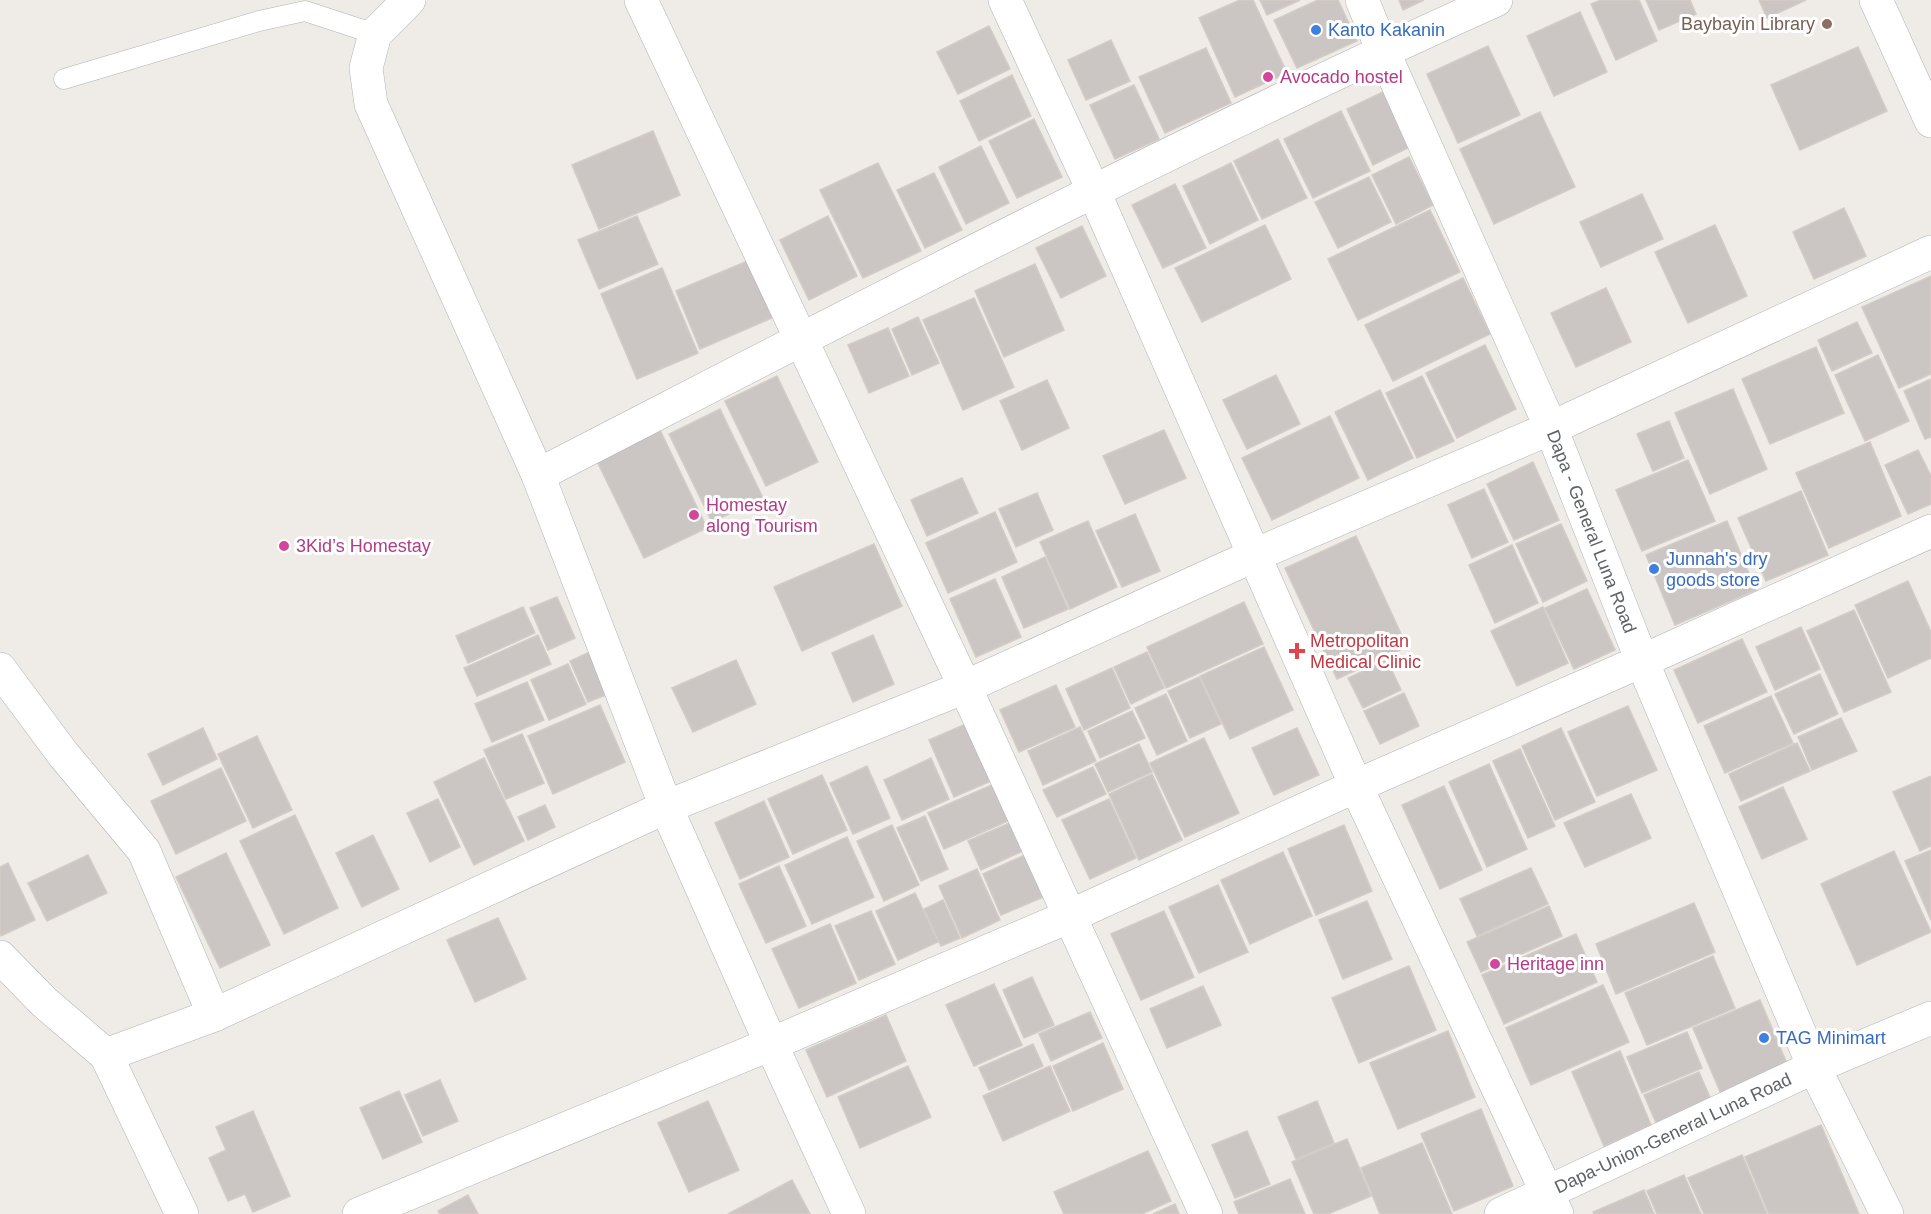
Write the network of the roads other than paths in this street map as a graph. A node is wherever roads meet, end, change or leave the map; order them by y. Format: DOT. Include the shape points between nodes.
graph roads {
  1 [pos="409,0"];
  2 [pos="641,0"];
  3 [pos="1005,0"];
  4 [pos="1362,0"];
  5 [pos="1496,0"];
  6 [pos="1876,0"];
  7 [pos="375,34"];
  8 [pos="1383,51"];
  9 [pos="64,80"];
  10 [pos="1931,121"];
  11 [pos="1094,192"];
  12 [pos="1931,252"];
  13 [pos="801,340"];
  14 [pos="1551,428"];
  15 [pos="538,475"];
  16 [pos="1931,531"];
  17 [pos="1255,555"];
  18 [pos="1642,661"];
  19 [pos="0,669"];
  20 [pos="965,687"];
  21 [pos="1356,786"];
  22 [pos="666,807"];
  23 [pos="1070,916"];
  24 [pos="0,957"];
  25 [pos="214,1015"];
  26 [pos="1931,1018"];
  27 [pos="771,1044"];
  28 [pos="106,1055"];
  29 [pos="1814,1067"];
  30 [pos="1553,1204"];
  31 [pos="182,1214"];
  32 [pos="359,1214"];
  33 [pos="849,1214"];
  34 [pos="1206,1214"];
  35 [pos="1501,1214"];
  36 [pos="1887,1214"];
  1 -- 7 [label="street"];
  2 -- 13 [label="street"];
  3 -- 11 [label="street"];
  4 -- 8 [label="street, Dapa - General Luna Road"];
  5 -- 8 [label="street"];
  6 -- 10 [label="street"];
  7 -- 9 [label="lane" via="305,11 259,21"];
  7 -- 15 [label="street" via="366,68 371,104"];
  8 -- 11 [label="street"];
  8 -- 14 [label="street, Dapa - General Luna Road"];
  11 -- 13 [label="street"];
  11 -- 17 [label="street"];
  12 -- 14 [label="street"];
  13 -- 15 [label="street"];
  13 -- 20 [label="street"];
  14 -- 17 [label="street"];
  14 -- 18 [label="street, Dapa - General Luna Road"];
  15 -- 22 [label="street"];
  16 -- 18 [label="street"];
  17 -- 20 [label="street"];
  17 -- 21 [label="street"];
  18 -- 21 [label="street"];
  18 -- 29 [label="street, Dapa - General Luna Road"];
  19 -- 25 [label="street" via="63,754 144,851"];
  20 -- 22 [label="street"];
  20 -- 23 [label="street"];
  21 -- 23 [label="street"];
  21 -- 30 [label="street"];
  22 -- 25 [label="street"];
  22 -- 27 [label="street"];
  23 -- 27 [label="street"];
  23 -- 34 [label="street"];
  24 -- 28 [label="street" via="44,1002"];
  25 -- 28 [label="street"];
  26 -- 29 [label="street, Dapa-Union-General Luna Road"];
  27 -- 32 [label="street"];
  27 -- 33 [label="street"];
  28 -- 31 [label="street"];
  29 -- 30 [label="street, Dapa-Union-General Luna Road"];
  29 -- 36 [label="street, Dapa - General Luna Road"];
  30 -- 35 [label="street, Dapa-Union-General Luna Road"];
}
